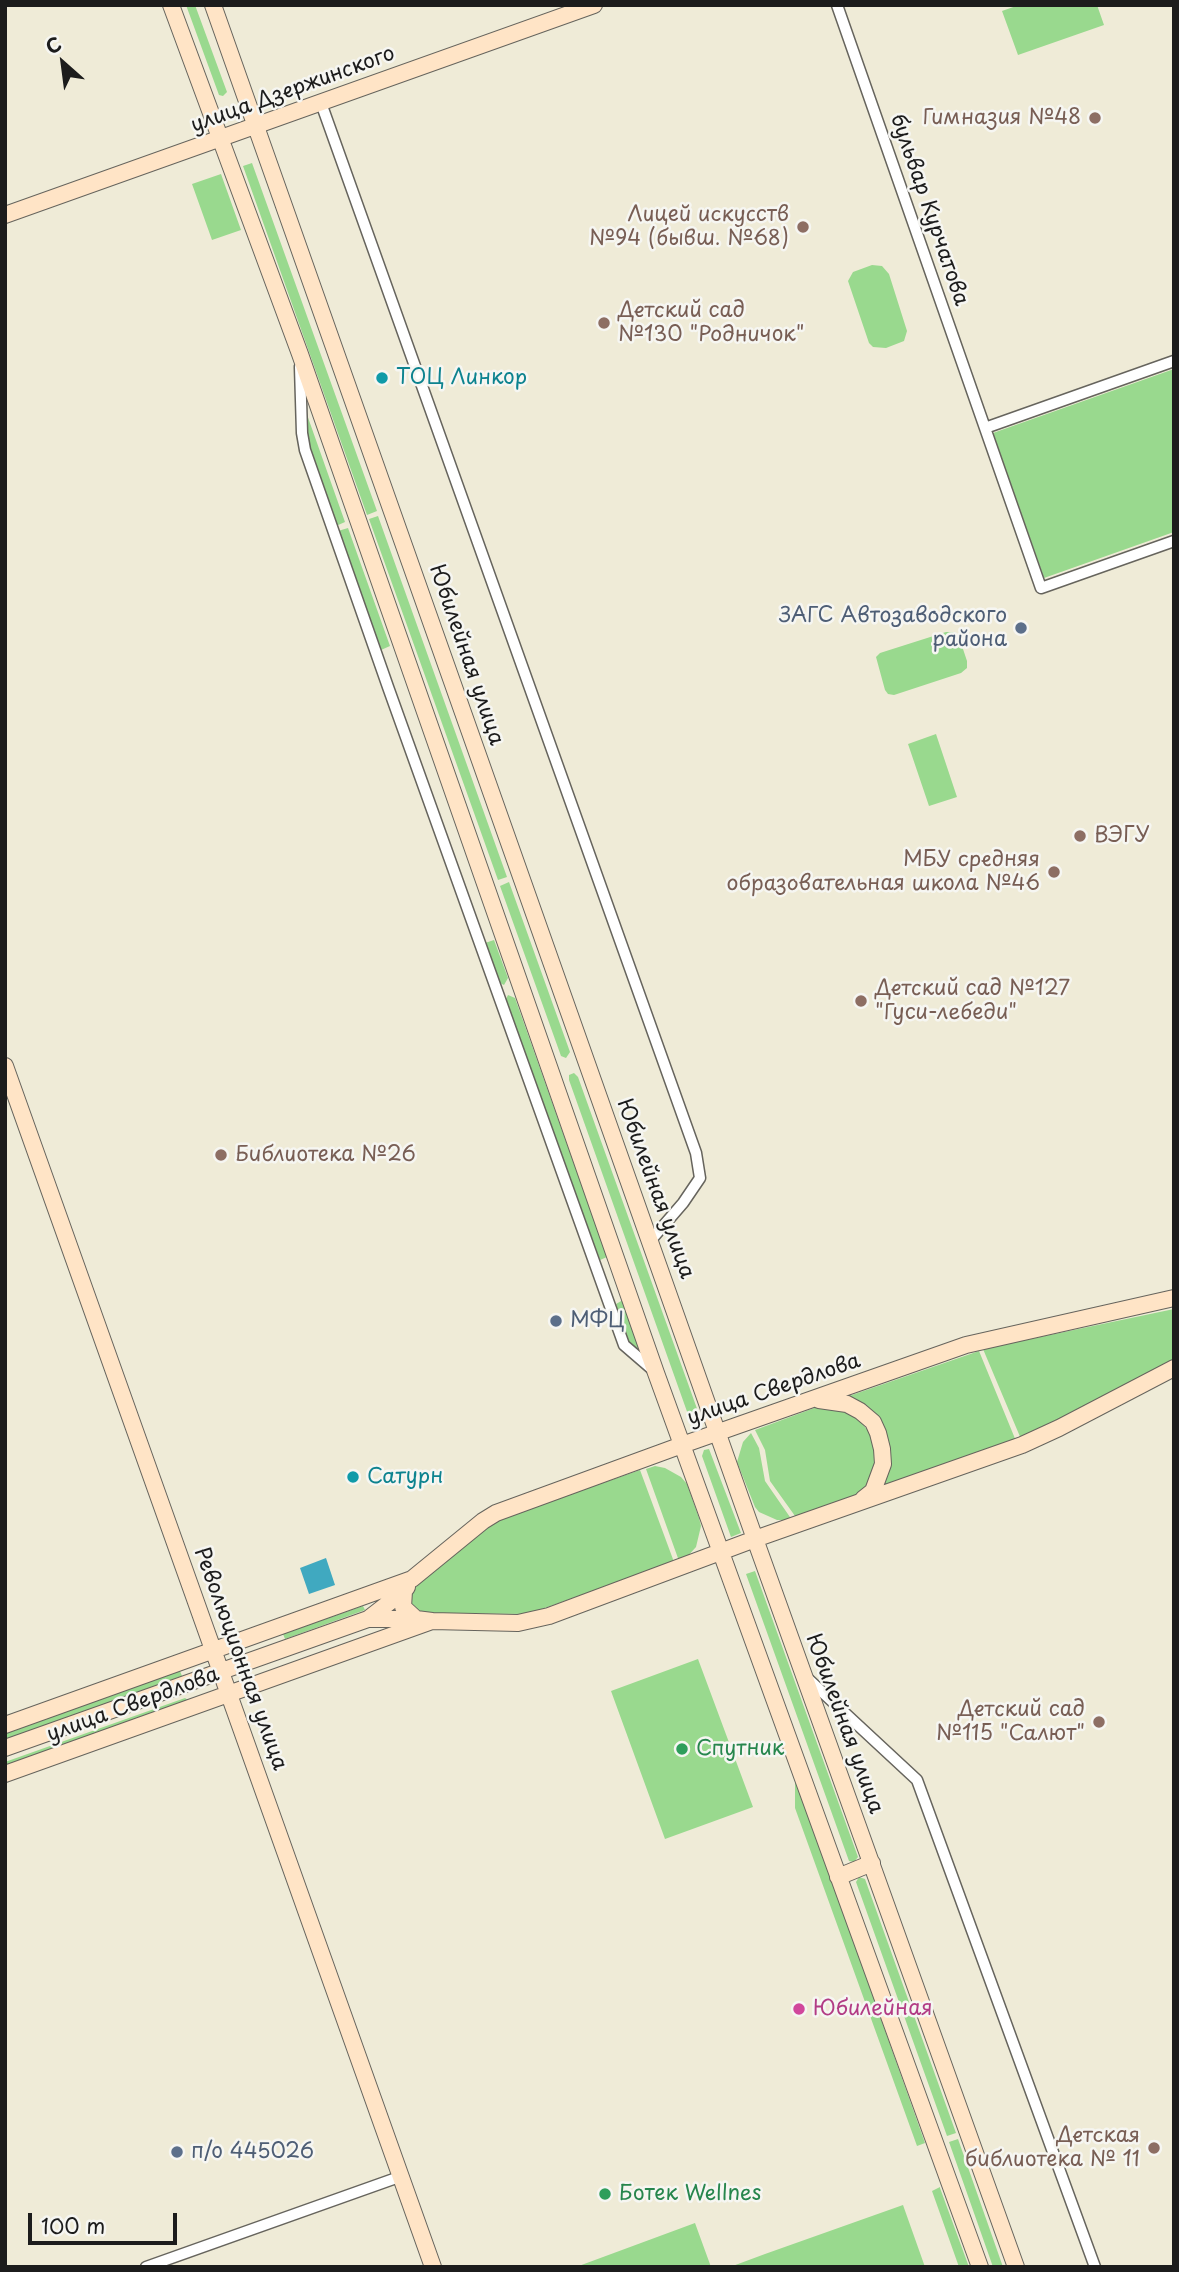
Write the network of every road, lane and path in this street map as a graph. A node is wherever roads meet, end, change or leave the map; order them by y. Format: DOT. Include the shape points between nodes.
graph roads {
  1 [pos="171,5"];
  2 [pos="214,5"];
  3 [pos="594,5"];
  4 [pos="837,5"];
  5 [pos="321,103"];
  6 [pos="257,125"];
  7 [pos="219,139"];
  8 [pos="5,215"];
  9 [pos="300,354"];
  10 [pos="1174,361"];
  11 [pos="985,428"];
  12 [pos="1174,541"];
  13 [pos="5,1066"];
  14 [pos="651,1240"];
  15 [pos="1174,1298"];
  16 [pos="1174,1368"];
  17 [pos="656,1373"];
  18 [pos="809,1400"];
  19 [pos="719,1432"];
  20 [pos="682,1445"];
  21 [pos="855,1504"];
  22 [pos="755,1539"];
  23 [pos="721,1552"];
  24 [pos="408,1585"];
  25 [pos="369,1619"];
  26 [pos="424,1620"];
  27 [pos="214,1651"];
  28 [pos="221,1671"];
  29 [pos="805,1676"];
  30 [pos="229,1693"];
  31 [pos="5,1725"];
  32 [pos="5,1748"];
  33 [pos="23,1767"];
  34 [pos="5,1774"];
  35 [pos="5,1783"];
  36 [pos="872,1863"];
  37 [pos="838,1877"];
  38 [pos="402,2176"];
  39 [pos="146,2267"];
  40 [pos="433,2267"];
  41 [pos="980,2267"];
  42 [pos="1016,2267"];
  43 [pos="1096,2267"];
  1 -- 7 [label="main road"];
  2 -- 6 [label="main road, Юбилейная улица"];
  3 -- 5 [label="main road, улица Дзержинского"];
  4 -- 11 [label="street, бульвар Курчатова"];
  5 -- 6 [label="main road, улица Дзержинского"];
  5 -- 14 [label="street" via="696,1153 700,1178"];
  6 -- 7 [label="main road, улица Дзержинского"];
  6 -- 14 [label="main road, Юбилейная улица"];
  7 -- 8 [label="main road, улица Дзержинского"];
  7 -- 9 [label="main road"];
  9 -- 17 [label="main road"];
  9 -- 17 [label="street" via="305,450 624,1345"];
  10 -- 11 [label="street"];
  11 -- 12 [label="street, бульвар Курчатова" via="1041,588"];
  13 -- 27 [label="main road, Революционная улица"];
  14 -- 19 [label="main road, Юбилейная улица"];
  15 -- 18 [label="main road, улица Свердлова" via="966,1345"];
  16 -- 21 [label="main road, улица Свердлова" via="1022,1444"];
  17 -- 20 [label="main road"];
  18 -- 19 [label="main road, улица Свердлова"];
  18 -- 21 [label="main road" via="847,1404 873,1422 878,1433 883,1464 880,1478"];
  19 -- 20 [label="main road, улица Свердлова"];
  19 -- 22 [label="main road, Юбилейная улица"];
  20 -- 23 [label="main road"];
  20 -- 24 [label="main road, улица Свердлова" via="496,1513"];
  21 -- 22 [label="main road, улица Свердлова"];
  22 -- 23 [label="main road, улица Свердлова"];
  22 -- 29 [label="main road, Юбилейная улица"];
  23 -- 26 [label="main road, улица Свердлова" via="533,1620"];
  23 -- 37 [label="main road"];
  24 -- 25 [label="main road, улица Свердлова"];
  24 -- 26 [label="main road" via="403,1607"];
  24 -- 27 [label="main road, улица Свердлова"];
  25 -- 26 [label="main road, улица Свердлова"];
  25 -- 28 [label="main road, улица Свердлова"];
  26 -- 30 [label="main road, улица Свердлова"];
  27 -- 28 [label="main road, Революционная улица"];
  27 -- 31 [label="main road, улица Свердлова"];
  28 -- 30 [label="main road, Революционная улица"];
  28 -- 32 [label="main road, улица Свердлова"];
  29 -- 36 [label="main road, Юбилейная улица"];
  29 -- 43 [label="street" via="917,1780"];
  30 -- 33 [label="main road, улица Свердлова"];
  30 -- 38 [label="main road, Революционная улица"];
  33 -- 34 [label="main road, улица Свердлова"];
  33 -- 35 [label="street"];
  36 -- 37 [label="main road"];
  36 -- 42 [label="main road, Юбилейная улица"];
  37 -- 41 [label="main road"];
  38 -- 39 [label="street"];
  38 -- 40 [label="main road, Революционная улица"];
}
